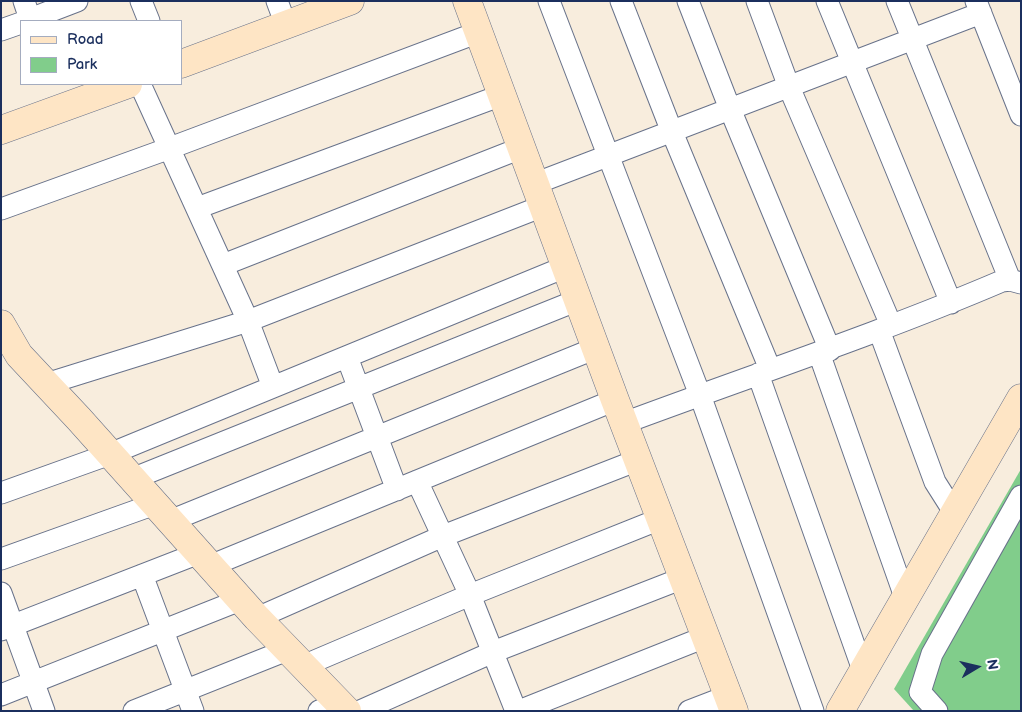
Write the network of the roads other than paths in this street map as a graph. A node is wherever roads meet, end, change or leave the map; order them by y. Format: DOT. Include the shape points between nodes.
graph roads {
  1 [pos="77,1"];
  2 [pos="141,1"];
  3 [pos="467,1"];
  4 [pos="549,1"];
  5 [pos="621,1"];
  6 [pos="688,1"];
  7 [pos="757,1"];
  8 [pos="827,1"];
  9 [pos="897,1"];
  10 [pos="340,3"];
  11 [pos="979,7"];
  12 [pos="281,13"];
  13 [pos="25,16"];
  14 [pos="149,20"];
  15 [pos="1,30"];
  16 [pos="478,32"];
  17 [pos="911,40"];
  18 [pos="182,63"];
  19 [pos="851,63"];
  20 [pos="125,85"];
  21 [pos="140,85"];
  22 [pos="789,87"];
  23 [pos="502,95"];
  24 [pos="730,109"];
  25 [pos="1021,115"];
  26 [pos="1,130"];
  27 [pos="672,132"];
  28 [pos="170,148"];
  29 [pos="521,148"];
  30 [pos="609,156"];
  31 [pos="539,195"];
  32 [pos="197,208"];
  33 [pos="1,209"];
  34 [pos="223,265"];
  35 [pos="566,267"];
  36 [pos="1016,281"];
  37 [pos="578,300"];
  38 [pos="951,303"];
  39 [pos="248,321"];
  40 [pos="1,324"];
  41 [pos="885,327"];
  42 [pos="596,348"];
  43 [pos="824,352"];
  44 [pos="347,357"];
  45 [pos="764,371"];
  46 [pos="46,384"];
  47 [pos="273,387"];
  48 [pos="358,388"];
  49 [pos="700,395"];
  50 [pos="1021,398"];
  51 [pos="619,412"];
  52 [pos="377,437"];
  53 [pos="110,454"];
  54 [pos="638,460"];
  55 [pos="132,478"];
  56 [pos="417,481"];
  57 [pos="397,490"];
  58 [pos="1,493"];
  59 [pos="1021,496"];
  60 [pos="163,512"];
  61 [pos="954,512"];
  62 [pos="660,519"];
  63 [pos="443,536"];
  64 [pos="1,559"];
  65 [pos="205,560"];
  66 [pos="142,576"];
  67 [pos="683,578"];
  68 [pos="1,593"];
  69 [pos="470,595"];
  70 [pos="905,597"];
  71 [pos="248,609"];
  72 [pos="7,628"];
  73 [pos="164,630"];
  74 [pos="705,636"];
  75 [pos="493,652"];
  76 [pos="295,658"];
  77 [pos="863,670"];
  78 [pos="34,683"];
  79 [pos="186,690"];
  80 [pos="1,695"];
  81 [pos="731,703"];
  82 [pos="341,709"];
  83 [pos="44,711"];
  84 [pos="134,711"];
  85 [pos="193,711"];
  86 [pos="518,711"];
  87 [pos="689,711"];
  88 [pos="813,711"];
  89 [pos="840,711"];
  90 [pos="937,711"];
  1 -- 13 [label="street"];
  2 -- 14 [label="street"];
  3 -- 16 [label="street"];
  4 -- 30 [label="street"];
  5 -- 27 [label="street"];
  6 -- 24 [label="street"];
  7 -- 22 [label="street"];
  8 -- 19 [label="street"];
  9 -- 17 [label="street"];
  10 -- 12 [label="street"];
  11 -- 17 [label="street"];
  11 -- 25 [label="street"];
  12 -- 18 [label="street"];
  13 -- 15 [label="street"];
  16 -- 23 [label="street"];
  16 -- 28 [label="street"];
  17 -- 19 [label="street"];
  17 -- 36 [label="street"];
  19 -- 22 [label="street"];
  19 -- 38 [label="street"];
  20 -- 26 [label="street"];
  21 -- 28 [label="street"];
  22 -- 24 [label="street"];
  22 -- 41 [label="street"];
  23 -- 29 [label="street"];
  23 -- 32 [label="street"];
  24 -- 27 [label="street"];
  24 -- 43 [label="street"];
  27 -- 30 [label="street"];
  27 -- 45 [label="street"];
  28 -- 32 [label="street"];
  28 -- 33 [label="street"];
  29 -- 31 [label="street"];
  29 -- 34 [label="street"];
  30 -- 31 [label="street"];
  30 -- 49 [label="street"];
  31 -- 35 [label="street"];
  31 -- 39 [label="street"];
  32 -- 34 [label="street"];
  34 -- 39 [label="street"];
  35 -- 37 [label="street"];
  35 -- 44 [label="street"];
  36 -- 38 [label="street" via="1002,281"];
  37 -- 42 [label="street"];
  37 -- 48 [label="street"];
  38 -- 41 [label="street"];
  39 -- 46 [label="street"];
  39 -- 47 [label="street"];
  40 -- 46 [label="street" via="19,355"];
  41 -- 43 [label="street"];
  41 -- 61 [label="street" via="928,464"];
  42 -- 51 [label="street"];
  42 -- 52 [label="street"];
  43 -- 45 [label="street"];
  43 -- 70 [label="street"];
  44 -- 47 [label="street"];
  44 -- 48 [label="street"];
  45 -- 49 [label="street"];
  45 -- 77 [label="street"];
  46 -- 53 [label="street"];
  47 -- 53 [label="street"];
  48 -- 52 [label="street"];
  48 -- 55 [label="street"];
  49 -- 51 [label="street"];
  49 -- 88 [label="street"];
  50 -- 61 [label="street"];
  51 -- 54 [label="street"];
  51 -- 56 [label="street"];
  52 -- 57 [label="street"];
  52 -- 60 [label="street"];
  53 -- 55 [label="street"];
  53 -- 58 [label="street"];
  54 -- 62 [label="street"];
  54 -- 63 [label="street"];
  55 -- 60 [label="street"];
  56 -- 57 [label="street"];
  56 -- 63 [label="street"];
  57 -- 65 [label="street"];
  59 -- 90 [label="street" via="932,654 920,692"];
  60 -- 64 [label="street"];
  60 -- 65 [label="street"];
  61 -- 70 [label="street"];
  62 -- 67 [label="street"];
  62 -- 69 [label="street"];
  63 -- 69 [label="street"];
  63 -- 71 [label="street"];
  65 -- 66 [label="street"];
  65 -- 71 [label="street"];
  66 -- 72 [label="street"];
  66 -- 73 [label="street"];
  67 -- 74 [label="street"];
  67 -- 75 [label="street"];
  68 -- 72 [label="street"];
  69 -- 75 [label="street"];
  69 -- 76 [label="street"];
  70 -- 77 [label="street"];
  71 -- 73 [label="street"];
  71 -- 76 [label="street"];
  72 -- 78 [label="street"];
  73 -- 78 [label="street"];
  73 -- 79 [label="street"];
  74 -- 81 [label="street"];
  74 -- 86 [label="street"];
  75 -- 82 [label="street"];
  75 -- 86 [label="street"];
  76 -- 79 [label="street"];
  76 -- 82 [label="street"];
  77 -- 89 [label="street"];
  78 -- 80 [label="street"];
  78 -- 83 [label="street"];
  79 -- 84 [label="street"];
  79 -- 85 [label="street"];
  81 -- 87 [label="street"];
}
